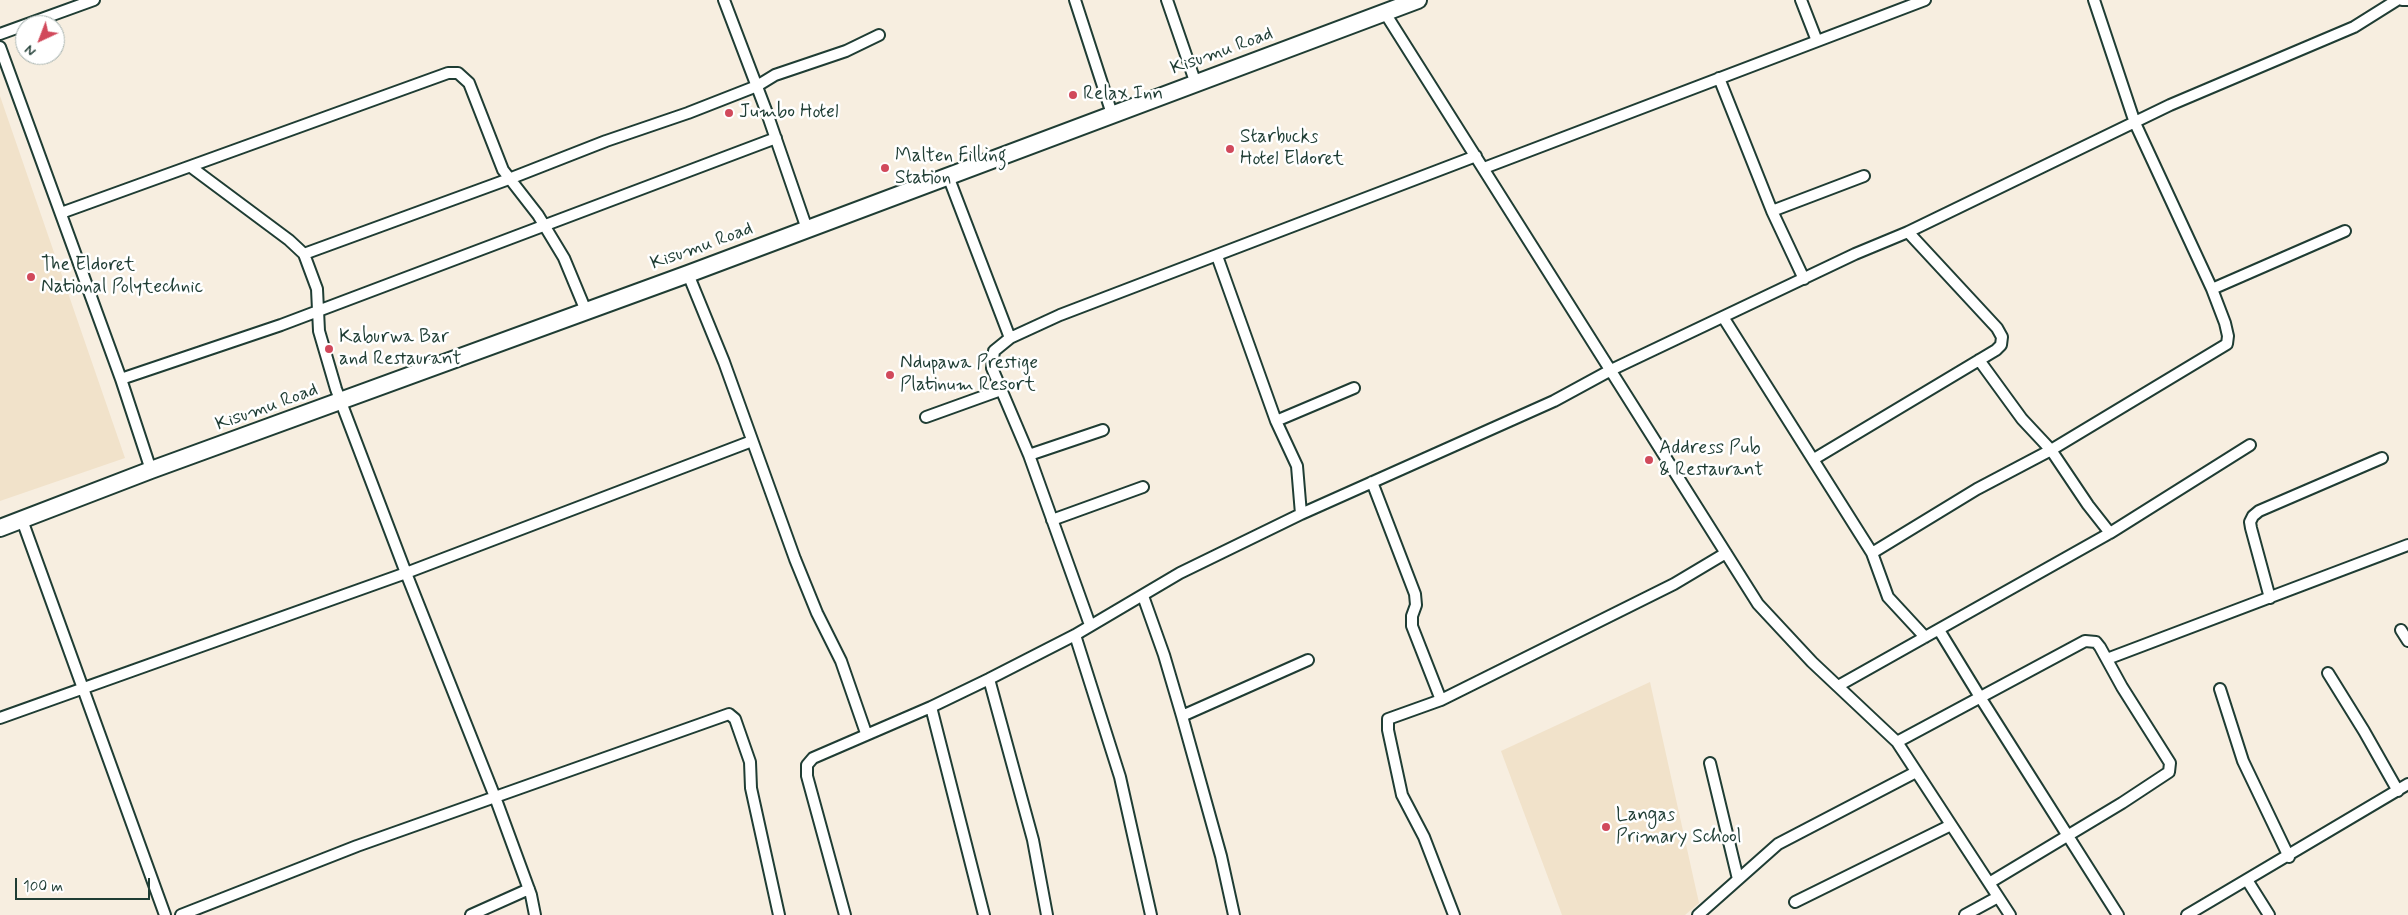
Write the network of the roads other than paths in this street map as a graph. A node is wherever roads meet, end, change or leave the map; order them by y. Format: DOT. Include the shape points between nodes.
graph roads {
  1 [pos="94,0"];
  2 [pos="724,0"];
  3 [pos="1075,0"];
  4 [pos="1167,0"];
  5 [pos="1418,0"];
  6 [pos="1802,0"];
  7 [pos="1925,0"];
  8 [pos="2094,0"];
  9 [pos="2397,0"];
  10 [pos="2402,0"];
  11 [pos="2408,0"];
  12 [pos="1385,13"];
  13 [pos="0,34"];
  14 [pos="879,35"];
  15 [pos="1817,40"];
  16 [pos="0,47"];
  17 [pos="1719,78"];
  18 [pos="1196,84"];
  19 [pos="757,86"];
  20 [pos="1112,114"];
  21 [pos="2135,124"];
  22 [pos="776,138"];
  23 [pos="1476,156"];
  24 [pos="191,167"];
  25 [pos="1484,168"];
  26 [pos="948,176"];
  27 [pos="1864,176"];
  28 [pos="509,179"];
  29 [pos="1772,211"];
  30 [pos="61,213"];
  31 [pos="545,227"];
  32 [pos="807,229"];
  33 [pos="2345,231"];
  34 [pos="1908,232"];
  35 [pos="304,254"];
  36 [pos="1217,256"];
  37 [pos="688,274"];
  38 [pos="1804,279"];
  39 [pos="2212,289"];
  40 [pos="586,310"];
  41 [pos="317,312"];
  42 [pos="1723,317"];
  43 [pos="1010,338"];
  44 [pos="1979,360"];
  45 [pos="1611,370"];
  46 [pos="120,379"];
  47 [pos="1354,388"];
  48 [pos="1001,390"];
  49 [pos="342,402"];
  50 [pos="926,417"];
  51 [pos="1276,421"];
  52 [pos="1103,430"];
  53 [pos="752,441"];
  54 [pos="2250,445"];
  55 [pos="2051,450"];
  56 [pos="1029,455"];
  57 [pos="2382,458"];
  58 [pos="1814,459"];
  59 [pos="151,470"];
  60 [pos="1372,482"];
  61 [pos="1143,487"];
  62 [pos="1301,514"];
  63 [pos="22,520"];
  64 [pos="1052,520"];
  65 [pos="0,528"];
  66 [pos="2110,533"];
  67 [pos="2408,545"];
  68 [pos="1726,553"];
  69 [pos="1872,553"];
  70 [pos="406,573"];
  71 [pos="1143,596"];
  72 [pos="2270,598"];
  73 [pos="1090,625"];
  74 [pos="1939,630"];
  75 [pos="2401,630"];
  76 [pos="1075,635"];
  77 [pos="1925,636"];
  78 [pos="2408,641"];
  79 [pos="2107,659"];
  80 [pos="1308,660"];
  81 [pos="2328,673"];
  82 [pos="989,679"];
  83 [pos="1838,686"];
  84 [pos="84,688"];
  85 [pos="2220,689"];
  86 [pos="1980,697"];
  87 [pos="1441,700"];
  88 [pos="931,707"];
  89 [pos="1182,716"];
  90 [pos="0,718"];
  91 [pos="866,733"];
  92 [pos="1897,742"];
  93 [pos="1710,762"];
  94 [pos="1916,772"];
  95 [pos="2408,784"];
  96 [pos="2398,791"];
  97 [pos="495,797"];
  98 [pos="1951,825"];
  99 [pos="2067,835"];
  100 [pos="2289,856"];
  101 [pos="1738,879"];
  102 [pos="2247,880"];
  103 [pos="1989,883"];
  104 [pos="529,890"];
  105 [pos="1998,897"];
  106 [pos="1795,902"];
  107 [pos="165,915"];
  108 [pos="182,915"];
  109 [pos="471,915"];
  110 [pos="535,915"];
  111 [pos="778,915"];
  112 [pos="845,915"];
  113 [pos="984,915"];
  114 [pos="1047,915"];
  115 [pos="1151,915"];
  116 [pos="1234,915"];
  117 [pos="1454,915"];
  118 [pos="1698,915"];
  119 [pos="1965,915"];
  120 [pos="2010,915"];
  121 [pos="2118,915"];
  122 [pos="2187,915"];
  123 [pos="2269,915"];
  1 -- 13 [label="street"];
  2 -- 19 [label="street"];
  3 -- 20 [label="street"];
  4 -- 18 [label="street"];
  5 -- 12 [label="highway, Kisumu Road"];
  6 -- 15 [label="street"];
  7 -- 15 [label="street"];
  8 -- 21 [label="street"];
  9 -- 21 [label="street" via="2354,27 2209,88"];
  10 -- 11 [label="street"];
  12 -- 18 [label="highway, Kisumu Road"];
  12 -- 23 [label="street"];
  14 -- 19 [label="street" via="846,51 775,75"];
  15 -- 17 [label="street"];
  16 -- 30 [label="street"];
  17 -- 25 [label="street"];
  17 -- 29 [label="street"];
  18 -- 20 [label="highway, Kisumu Road"];
  19 -- 22 [label="street"];
  19 -- 28 [label="street"];
  20 -- 26 [label="highway, Kisumu Road"];
  21 -- 34 [label="street"];
  21 -- 39 [label="street"];
  22 -- 31 [label="street"];
  22 -- 32 [label="street"];
  23 -- 25 [label="street"];
  23 -- 36 [label="street"];
  24 -- 28 [label="street" via="454,72 464,76 469,83 498,161"];
  24 -- 30 [label="street"];
  24 -- 35 [label="street"];
  25 -- 45 [label="street"];
  26 -- 32 [label="highway, Kisumu Road"];
  26 -- 43 [label="street"];
  27 -- 29 [label="street"];
  28 -- 31 [label="street"];
  28 -- 35 [label="street"];
  29 -- 38 [label="street"];
  30 -- 46 [label="street"];
  31 -- 40 [label="street" via="570,268"];
  31 -- 41 [label="street"];
  32 -- 37 [label="highway, Kisumu Road"];
  33 -- 39 [label="street"];
  34 -- 38 [label="street"];
  34 -- 44 [label="street" via="2002,337 2001,345"];
  35 -- 41 [label="street" via="318,289"];
  36 -- 43 [label="street" via="1060,315"];
  36 -- 51 [label="street"];
  37 -- 40 [label="highway, Kisumu Road"];
  37 -- 53 [label="street"];
  38 -- 42 [label="street"];
  39 -- 55 [label="street" via="2226,322 2227,344"];
  40 -- 49 [label="highway, Kisumu Road"];
  41 -- 46 [label="street"];
  41 -- 49 [label="street" via="324,352"];
  42 -- 45 [label="street"];
  42 -- 58 [label="street"];
  43 -- 48 [label="street" via="992,356 992,368"];
  44 -- 55 [label="street" via="2022,420"];
  44 -- 58 [label="street"];
  45 -- 60 [label="street" via="1554,401"];
  45 -- 68 [label="street"];
  46 -- 59 [label="street"];
  47 -- 51 [label="street"];
  48 -- 50 [label="street"];
  48 -- 56 [label="street"];
  49 -- 59 [label="highway, Kisumu Road"];
  49 -- 70 [label="street"];
  51 -- 62 [label="street" via="1296,466"];
  52 -- 56 [label="street"];
  53 -- 70 [label="street"];
  53 -- 91 [label="street" via="810,595 841,661"];
  54 -- 66 [label="street"];
  55 -- 66 [label="street"];
  55 -- 69 [label="street" via="1977,489"];
  56 -- 64 [label="street"];
  57 -- 72 [label="street" via="2253,516 2251,528"];
  58 -- 69 [label="street"];
  59 -- 63 [label="highway, Kisumu Road"];
  60 -- 62 [label="street"];
  60 -- 87 [label="street" via="1415,594 1412,626"];
  61 -- 64 [label="street"];
  62 -- 71 [label="street" via="1180,573"];
  63 -- 65 [label="highway, Kisumu Road"];
  63 -- 84 [label="street"];
  64 -- 73 [label="street"];
  66 -- 74 [label="street"];
  67 -- 72 [label="street"];
  68 -- 83 [label="street" via="1766,615"];
  68 -- 87 [label="street" via="1674,584"];
  69 -- 77 [label="street" via="1888,596"];
  70 -- 84 [label="street"];
  70 -- 97 [label="street"];
  71 -- 73 [label="street"];
  71 -- 89 [label="street"];
  72 -- 79 [label="street"];
  73 -- 76 [label="street"];
  74 -- 77 [label="street"];
  74 -- 86 [label="street"];
  75 -- 78 [label="street"];
  76 -- 82 [label="street"];
  76 -- 115 [label="street" via="1120,777"];
  77 -- 83 [label="street"];
  79 -- 86 [label="street" via="2096,642 2085,641"];
  79 -- 99 [label="street" via="2171,767 2166,776"];
  80 -- 89 [label="street"];
  81 -- 96 [label="street"];
  82 -- 88 [label="street"];
  82 -- 114 [label="street" via="1033,840"];
  83 -- 92 [label="street"];
  84 -- 90 [label="street"];
  84 -- 107 [label="street"];
  85 -- 100 [label="street" via="2243,761"];
  86 -- 92 [label="street"];
  86 -- 99 [label="street"];
  87 -- 117 [label="street" via="1391,717 1387,723 1402,795 1424,837"];
  88 -- 91 [label="street"];
  88 -- 113 [label="street"];
  89 -- 116 [label="street"];
  91 -- 112 [label="street" via="813,758 806,769"];
  92 -- 94 [label="street"];
  93 -- 101 [label="street"];
  94 -- 98 [label="street"];
  94 -- 101 [label="street" via="1793,835 1766,853"];
  95 -- 96 [label="street"];
  96 -- 100 [label="street"];
  97 -- 104 [label="street"];
  97 -- 108 [label="street" via="357,846"];
  97 -- 111 [label="street" via="729,714 735,719 750,762 751,788"];
  98 -- 103 [label="street"];
  98 -- 106 [label="street"];
  99 -- 103 [label="street"];
  99 -- 121 [label="street"];
  100 -- 102 [label="street"];
  101 -- 118 [label="street"];
  102 -- 122 [label="street"];
  102 -- 123 [label="street"];
  103 -- 105 [label="street"];
  104 -- 109 [label="street"];
  104 -- 110 [label="street"];
  105 -- 119 [label="street"];
  105 -- 120 [label="street"];
}
